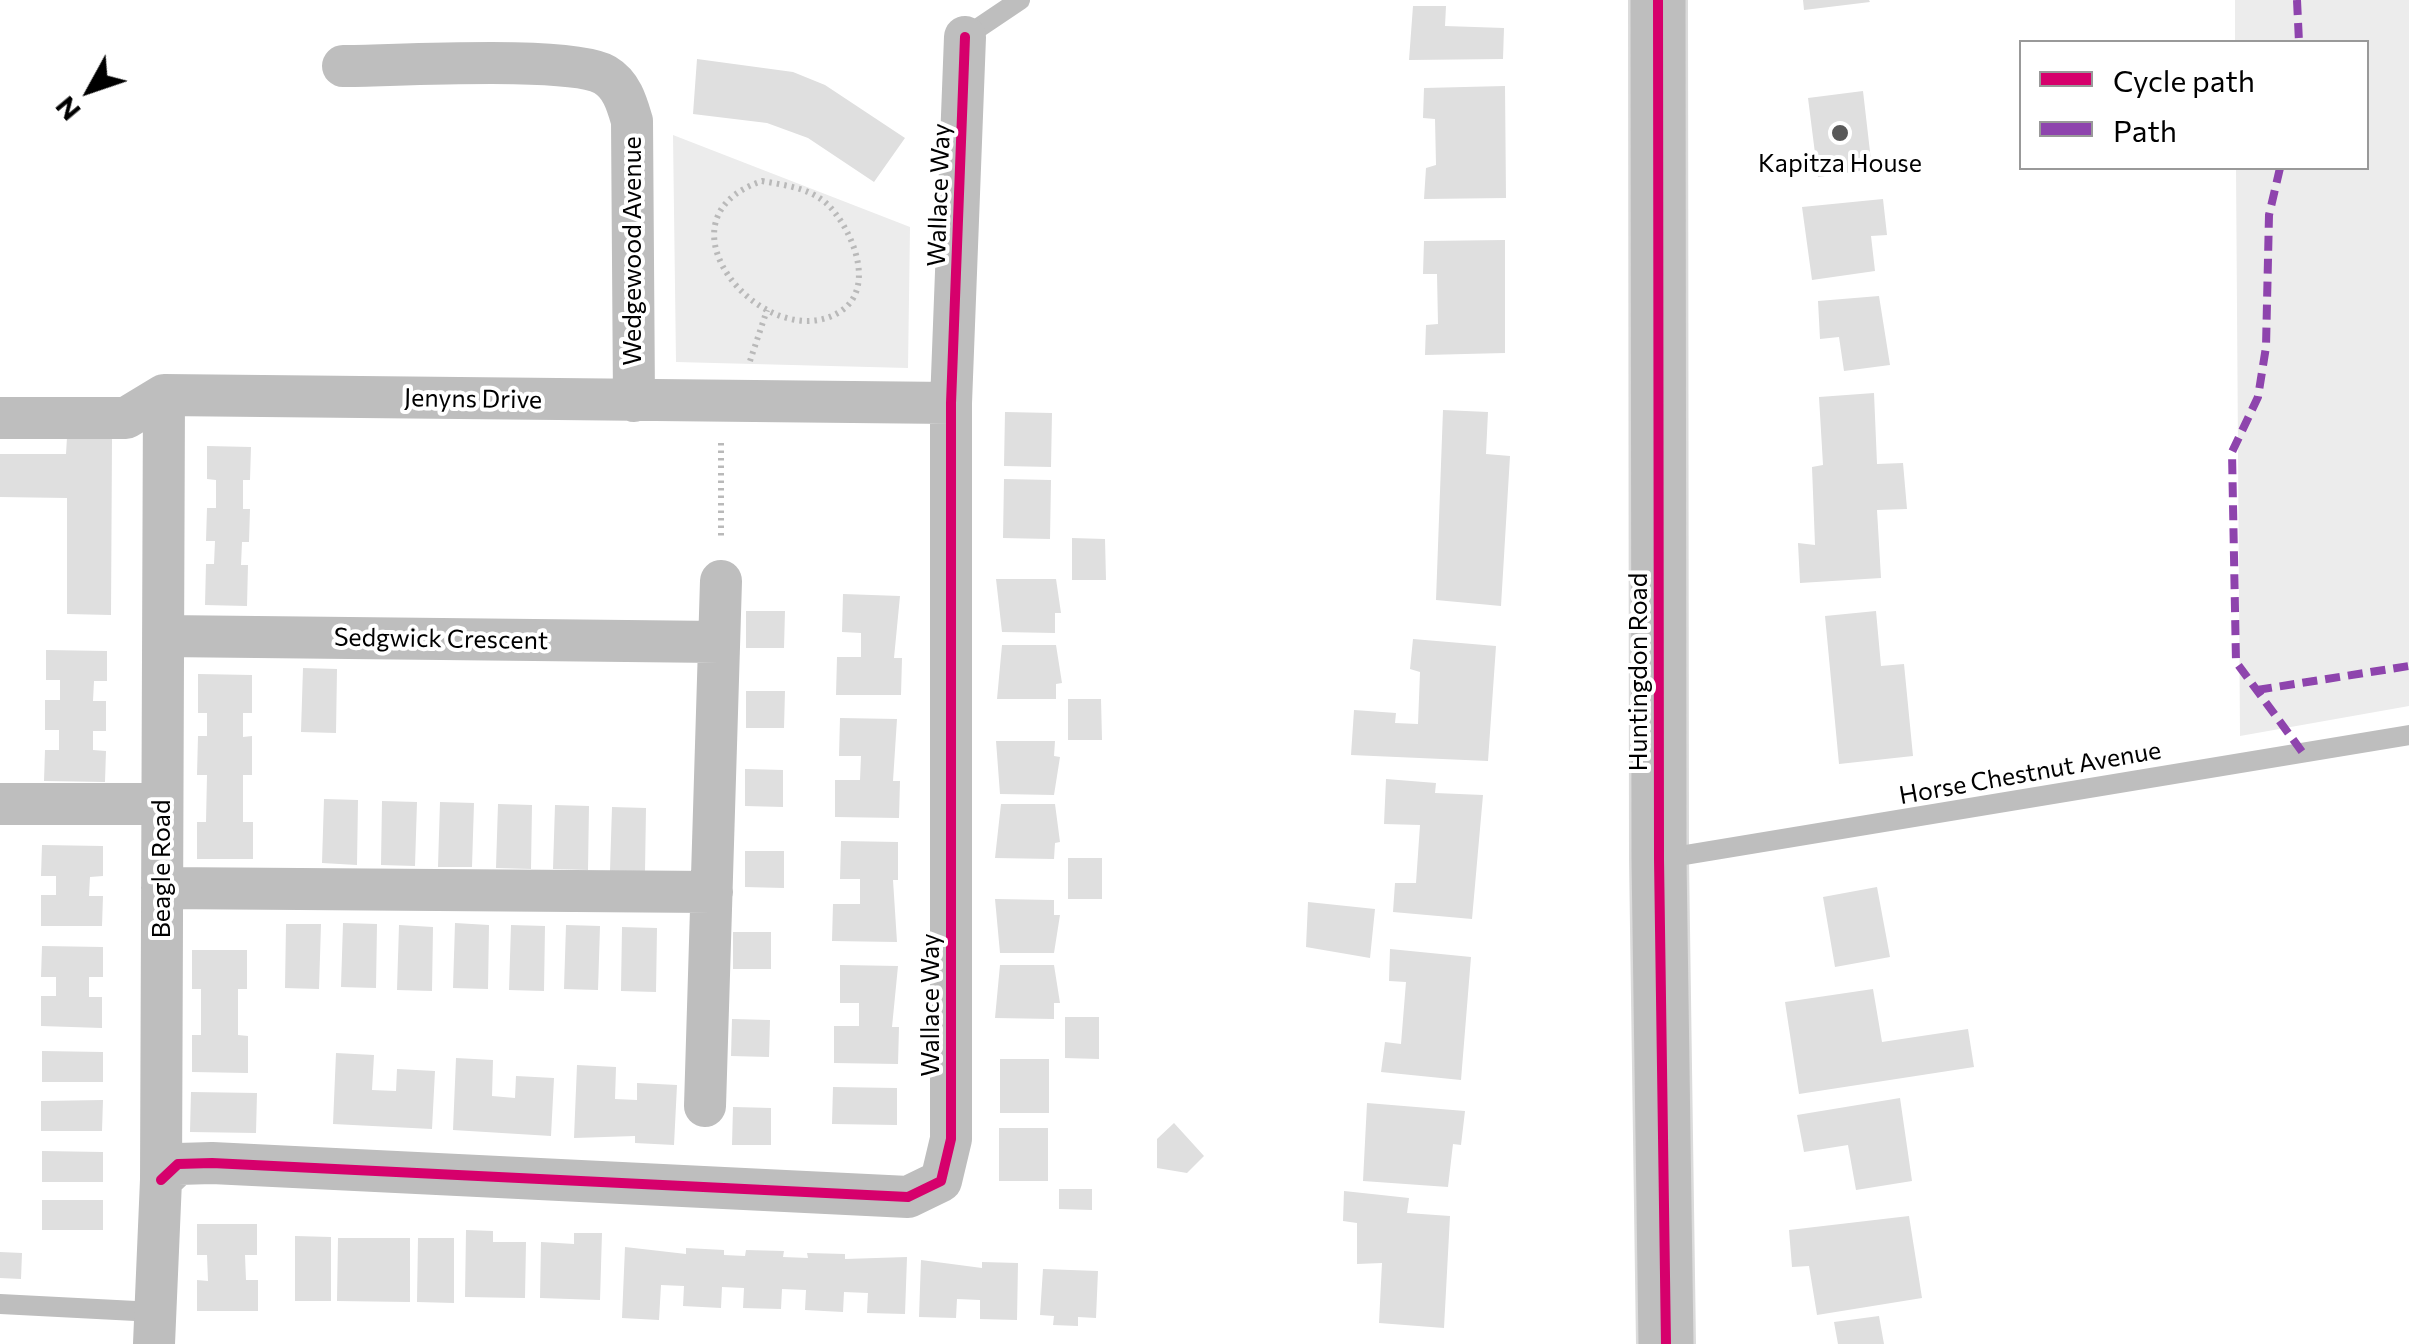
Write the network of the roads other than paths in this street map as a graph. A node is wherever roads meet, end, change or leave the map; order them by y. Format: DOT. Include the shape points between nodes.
graph roads {
  1 [pos="1020,0"];
  2 [pos="1658,0"];
  3 [pos="964,37"];
  4 [pos="343,66"];
  5 [pos="164,395"];
  6 [pos="634,401"];
  7 [pos="952,402"];
  8 [pos="0,418"];
  9 [pos="721,581"];
  10 [pos="164,636"];
  11 [pos="719,642"];
  12 [pos="2409,735"];
  13 [pos="0,804"];
  14 [pos="162,804"];
  15 [pos="1659,860"];
  16 [pos="162,888"];
  17 [pos="712,892"];
  18 [pos="705,1106"];
  19 [pos="161,1180"];
  20 [pos="0,1304"];
  21 [pos="155,1328"];
  22 [pos="1666,1344"];
  1 -- 3 [label="lane"];
  2 -- 15 [label="main road, Huntingdon Road"];
  3 -- 7 [label="street, Wallace Way"];
  4 -- 6 [label="street, Wedgewood Avenue" via="570,65 610,77 632,121"];
  5 -- 6 [label="street, Jenyns Drive"];
  5 -- 8 [label="street, Jenyns Drive" via="126,418"];
  5 -- 10 [label="street, Beagle Road"];
  6 -- 7 [label="street, Jenyns Drive"];
  7 -- 19 [label="street, Wallace Way" via="951,1139 940,1182 908,1197 212,1163 178,1164"];
  9 -- 11 [label="street"];
  10 -- 11 [label="street, Sedgwick Crescent"];
  10 -- 14 [label="street, Beagle Road"];
  11 -- 17 [label="street"];
  12 -- 15 [label="lane, Horse Chestnut Avenue"];
  13 -- 14 [label="street"];
  14 -- 16 [label="street, Beagle Road"];
  15 -- 22 [label="main road, Huntingdon Road"];
  16 -- 17 [label="street"];
  16 -- 19 [label="street, Beagle Road"];
  17 -- 18 [label="street"];
  19 -- 21 [label="street, Beagle Road"];
  20 -- 21 [label="lane"];
}
